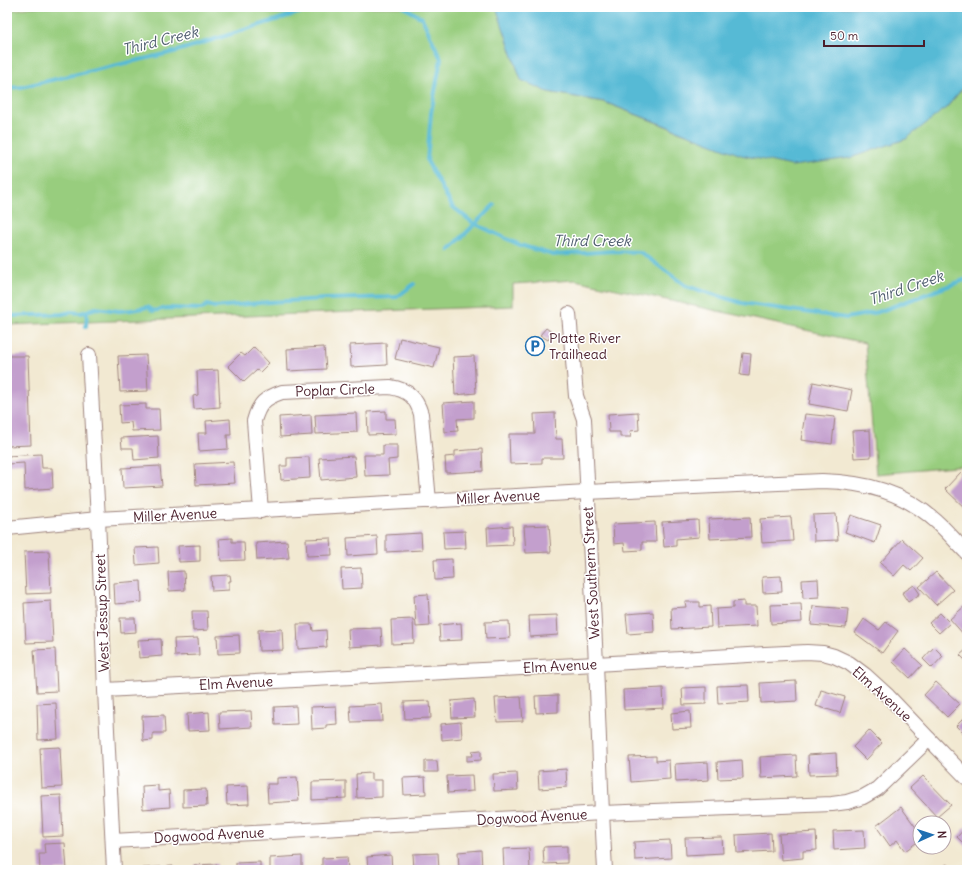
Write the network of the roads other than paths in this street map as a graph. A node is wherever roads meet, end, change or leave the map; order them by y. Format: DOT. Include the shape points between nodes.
graph roads {
  1 [pos="569,314"];
  2 [pos="89,355"];
  3 [pos="587,492"];
  4 [pos="428,501"];
  5 [pos="261,511"];
  6 [pos="98,519"];
  7 [pos="7,528"];
  8 [pos="967,553"];
  9 [pos="596,664"];
  10 [pos="105,690"];
  11 [pos="929,739"];
  12 [pos="967,778"];
  13 [pos="602,813"];
  14 [pos="113,841"];
  15 [pos="114,870"];
  16 [pos="605,870"];
  1 -- 3 [label="street, West Southern Street" via="576,396 584,419"];
  2 -- 6 [label="street, West Jessup Street"];
  3 -- 4 [label="street, Miller Avenue"];
  3 -- 8 [label="street, Miller Avenue" via="842,481 879,489 914,504 937,522"];
  3 -- 9 [label="street, West Southern Street"];
  4 -- 5 [label="street, Miller Avenue"];
  4 -- 5 [label="street, Poplar Circle" via="421,414 419,406 407,392 390,387 282,392 272,395 261,404 254,421"];
  5 -- 6 [label="street, Miller Avenue"];
  6 -- 7 [label="street, Miller Avenue"];
  6 -- 10 [label="street, West Jessup Street"];
  9 -- 10 [label="street, Elm Avenue"];
  9 -- 11 [label="street, Elm Avenue" via="823,653 849,663 865,675"];
  9 -- 13 [label="street, West Southern Street"];
  10 -- 14 [label="street, West Jessup Street"];
  11 -- 12 [label="street, Elm Avenue"];
  11 -- 13 [label="street, Dogwood Avenue" via="877,789 862,798 847,802"];
  13 -- 14 [label="street, Dogwood Avenue"];
  13 -- 16 [label="street, West Southern Street"];
  14 -- 15 [label="street, West Jessup Street"];
}
